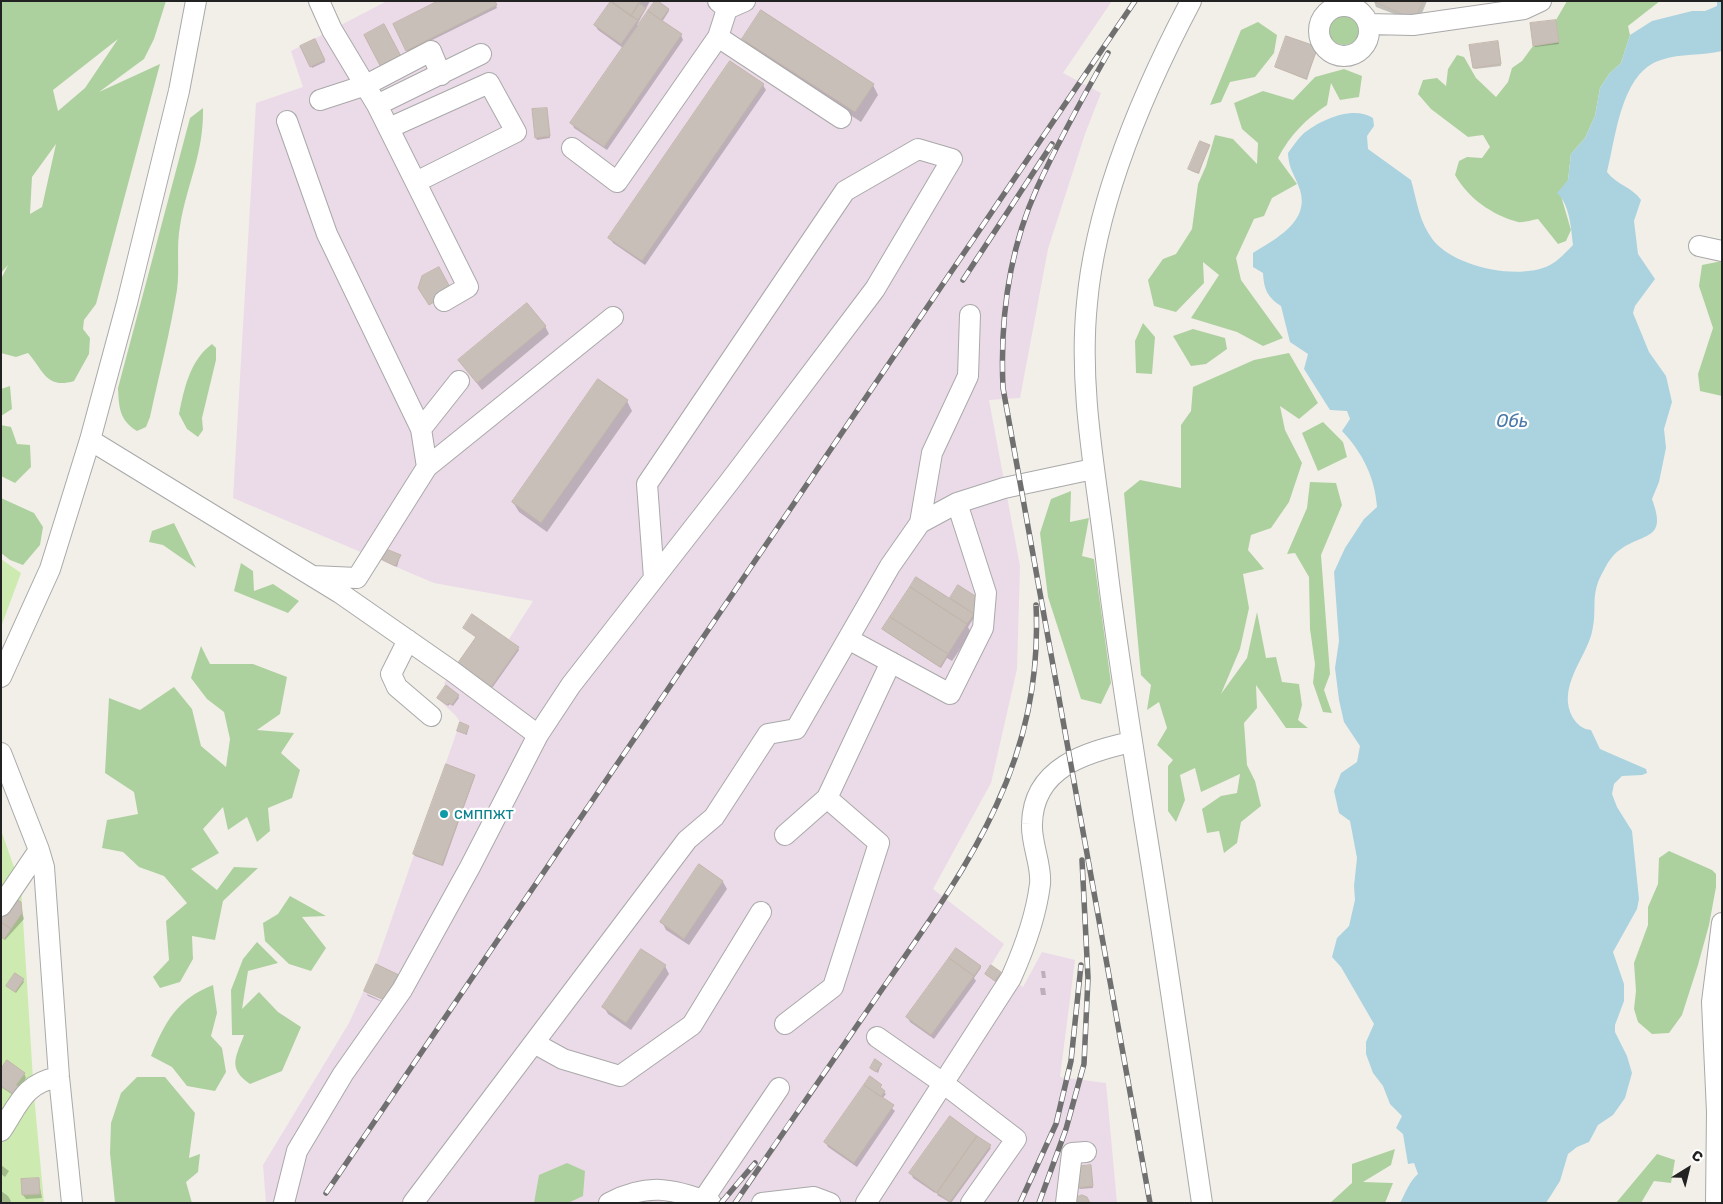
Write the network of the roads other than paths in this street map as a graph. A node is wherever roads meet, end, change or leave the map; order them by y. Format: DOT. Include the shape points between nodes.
graph roads {
  1 [pos="196,1"];
  2 [pos="319,1"];
  3 [pos="1191,1"];
  4 [pos="1541,1"];
  5 [pos="730,4"];
  6 [pos="1338,4"];
  7 [pos="1368,24"];
  8 [pos="718,37"];
  9 [pos="482,54"];
  10 [pos="441,76"];
  11 [pos="366,85"];
  12 [pos="320,100"];
  13 [pos="377,104"];
  14 [pos="841,118"];
  15 [pos="287,121"];
  16 [pos="389,128"];
  17 [pos="572,148"];
  18 [pos="416,182"];
  19 [pos="1699,246"];
  20 [pos="1722,251"];
  21 [pos="444,301"];
  22 [pos="970,315"];
  23 [pos="613,317"];
  24 [pos="459,381"];
  25 [pos="421,429"];
  26 [pos="90,440"];
  27 [pos="427,467"];
  28 [pos="1093,469"];
  29 [pos="957,503"];
  30 [pos="920,523"];
  31 [pos="311,576"];
  32 [pos="654,578"];
  33 [pos="848,639"];
  34 [pos="408,640"];
  35 [pos="6,662"];
  36 [pos="891,662"];
  37 [pos="1,677"];
  38 [pos="431,716"];
  39 [pos="538,735"];
  40 [pos="1132,742"];
  41 [pos="1,754"];
  42 [pos="827,798"];
  43 [pos="785,835"];
  44 [pos="40,850"];
  45 [pos="1,906"];
  46 [pos="761,912"];
  47 [pos="1722,923"];
  48 [pos="785,1024"];
  49 [pos="878,1037"];
  50 [pos="534,1042"];
  51 [pos="59,1078"];
  52 [pos="943,1083"];
  53 [pos="780,1088"];
  54 [pos="1,1131"];
  55 [pos="1086,1152"];
  56 [pos="705,1202"];
  57 [pos="72,1203"];
  58 [pos="284,1203"];
  59 [pos="413,1203"];
  60 [pos="609,1203"];
  61 [pos="762,1203"];
  62 [pos="830,1203"];
  63 [pos="866,1203"];
  64 [pos="971,1203"];
  65 [pos="1066,1203"];
  66 [pos="1202,1203"];
  67 [pos="1716,1203"];
  1 -- 26 [label="street" via="180,91"];
  2 -- 11 [label="street" via="332,30"];
  3 -- 28 [label="street" via="1158,65 1134,123 1109,199 1092,270 1087,300 1085,358"];
  4 -- 7 [label="street" via="1524,9 1413,25"];
  5 -- 8 [label="street"];
  6 -- 7 [label="street" via="1356,9"];
  6 -- 7 [label="street" via="1326,13 1320,24 1322,43 1332,52 1344,56 1356,52 1368,37"];
  8 -- 14 [label="street"];
  8 -- 17 [label="street" via="617,182"];
  9 -- 10 [label="street"];
  10 -- 11 [label="street" via="431,51"];
  10 -- 13 [label="street"];
  11 -- 12 [label="street"];
  11 -- 13 [label="street"];
  13 -- 16 [label="street"];
  15 -- 25 [label="street" via="327,234"];
  16 -- 18 [label="street"];
  16 -- 18 [label="street" via="489,83 516,132"];
  18 -- 21 [label="street" via="468,287"];
  19 -- 20 [label="street"];
  22 -- 30 [label="street" via="968,376 932,453"];
  23 -- 27 [label="street"];
  24 -- 25 [label="street"];
  25 -- 27 [label="street"];
  26 -- 31 [label="street"];
  26 -- 35 [label="street" via="60,542"];
  27 -- 31 [label="street" via="357,578"];
  28 -- 29 [label="street" via="1004,488"];
  28 -- 40 [label="street"];
  29 -- 30 [label="street"];
  29 -- 36 [label="street" via="986,593 983,628 950,694"];
  30 -- 33 [label="street" via="890,566"];
  31 -- 34 [label="street"];
  32 -- 32 [label="street" via="875,289 952,159 918,150 844,191 647,484"];
  32 -- 39 [label="street" via="571,685"];
  33 -- 36 [label="street"];
  33 -- 50 [label="street" via="796,729 768,734 714,817 687,840"];
  34 -- 38 [label="street" via="391,674 397,687"];
  34 -- 39 [label="street"];
  35 -- 37 [label="street"];
  36 -- 42 [label="street"];
  39 -- 58 [label="street" via="402,990 343,1074 297,1151"];
  40 -- 52 [label="street" via="1094,751 1070,761 1039,796 1032,824 1040,882 1026,939 1011,978"];
  40 -- 66 [label="street"];
  41 -- 44 [label="street"];
  42 -- 43 [label="street"];
  42 -- 48 [label="street" via="879,843 832,987"];
  44 -- 45 [label="street"];
  44 -- 51 [label="street" via="47,892"];
  46 -- 50 [label="street" via="692,1025 620,1076 563,1059"];
  47 -- 67 [label="street" via="1712,1002 1717,1112"];
  49 -- 52 [label="street"];
  50 -- 59 [label="street"];
  51 -- 54 [label="street" via="38,1082 28,1091"];
  51 -- 57 [label="street"];
  52 -- 63 [label="street"];
  52 -- 64 [label="street" via="1016,1139"];
  53 -- 56 [label="street"];
  55 -- 65 [label="street" via="1072,1153"];
  56 -- 60 [label="street" via="679,1191 651,1188 625,1194"];
  61 -- 62 [label="street" via="814,1197"];
}
